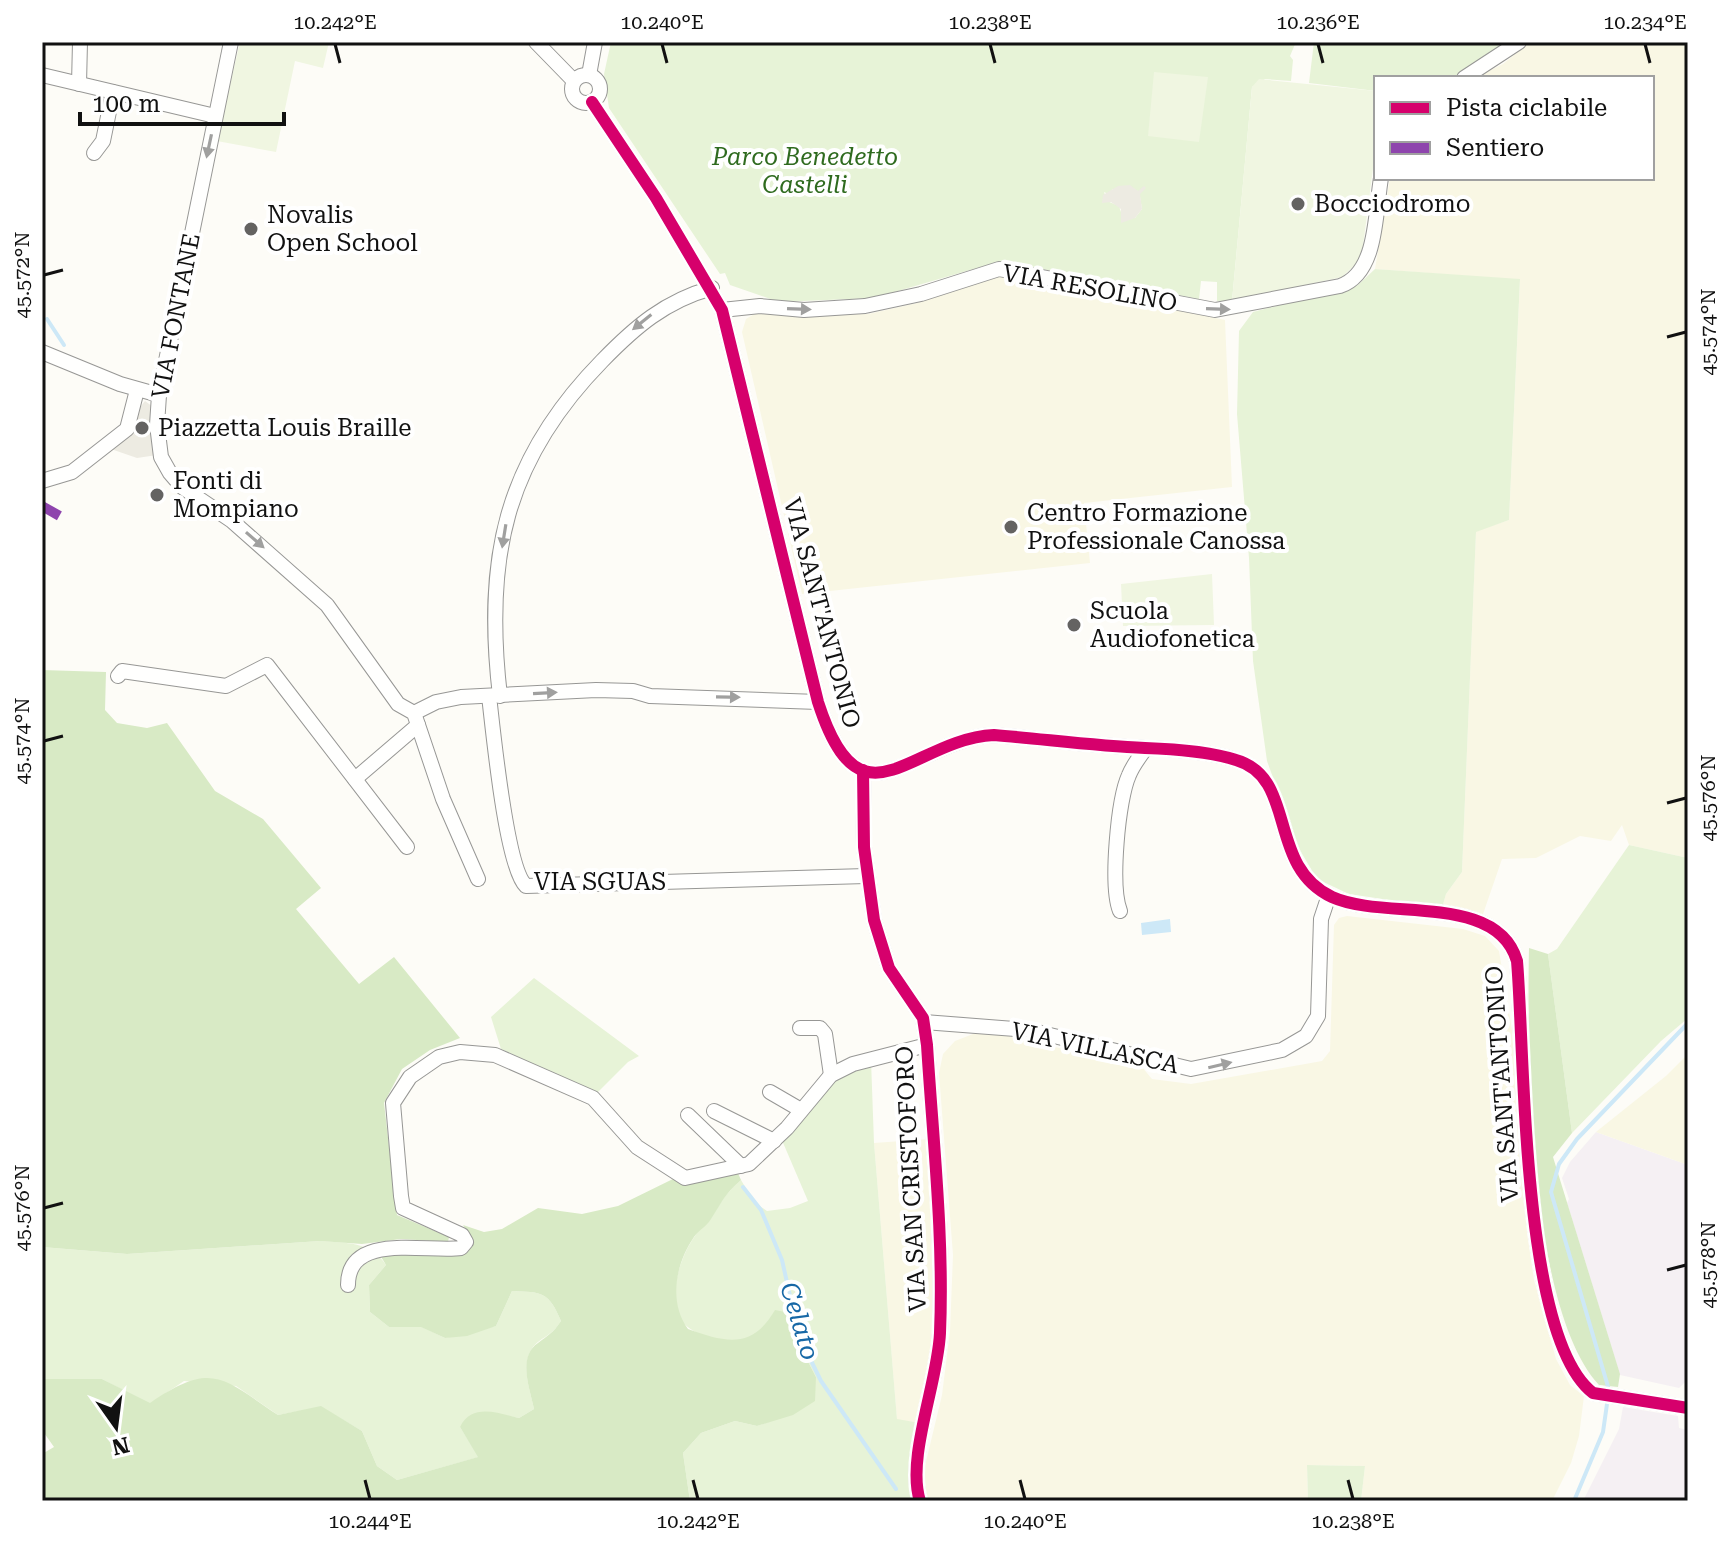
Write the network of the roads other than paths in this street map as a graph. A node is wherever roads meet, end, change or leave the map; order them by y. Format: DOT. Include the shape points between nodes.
graph roads {
  1 [pos="80,42"];
  2 [pos="231,42"];
  3 [pos="536,42"];
  4 [pos="595,42"];
  5 [pos="1519,42"];
  6 [pos="42,75"];
  7 [pos="589,75"];
  8 [pos="1467,76"];
  9 [pos="574,81"];
  10 [pos="79,84"];
  11 [pos="113,92"];
  12 [pos="592,102"];
  13 [pos="215,116"];
  14 [pos="94,153"];
  15 [pos="1381,180"];
  16 [pos="712,288"];
  17 [pos="722,310"];
  18 [pos="42,352"];
  19 [pos="137,390"];
  20 [pos="159,395"];
  21 [pos="42,481"];
  22 [pos="118,676"];
  23 [pos="495,696"];
  24 [pos="818,702"];
  25 [pos="416,719"];
  26 [pos="1121,746"];
  27 [pos="1146,748"];
  28 [pos="863,770"];
  29 [pos="1128,776"];
  30 [pos="355,779"];
  31 [pos="407,847"];
  32 [pos="866,876"];
  33 [pos="478,879"];
  34 [pos="1329,895"];
  35 [pos="1116,912"];
  36 [pos="924,1022"];
  37 [pos="800,1028"];
  38 [pos="927,1045"];
  39 [pos="831,1075"];
  40 [pos="770,1092"];
  41 [pos="801,1110"];
  42 [pos="714,1111"];
  43 [pos="688,1115"];
  44 [pos="774,1141"];
  45 [pos="741,1166"];
  46 [pos="348,1285"];
  47 [pos="1688,1408"];
  48 [pos="920,1501"];
  1 -- 10 [label="street"];
  2 -- 13 [label="street, VIA FONTANE"];
  3 -- 9 [label="street, VIA SANT'ANTONIO"];
  4 -- 7 [label="street"];
  5 -- 8 [label="street"];
  6 -- 10 [label="street"];
  7 -- 9 [label="street"];
  7 -- 12 [label="street, VIA SANT'ANTONIO" via="600,90"];
  9 -- 12 [label="street, VIA SANT'ANTONIO" via="574,96"];
  10 -- 11 [label="street"];
  11 -- 13 [label="street"];
  11 -- 14 [label="street" via="103,141"];
  12 -- 16 [label="street, VIA SANT'ANTONIO"];
  13 -- 20 [label="street, VIA FONTANE, one-way"];
  17 -- 15 [label="street, VIA RESOLINO, one-way" via="865,306 999,269 1185,305 1236,309 1355,279 1368,255"];
  16 -- 17 [label="street, VIA SANT'ANTONIO"];
  16 -- 23 [label="street, one-way" via="676,301 633,329 571,395 527,459 507,516 496,589"];
  17 -- 24 [label="street, VIA SANT'ANTONIO"];
  18 -- 19 [label="street"];
  19 -- 20 [label="street"];
  19 -- 21 [label="street" via="127,429 72,472"];
  20 -- 25 [label="street, VIA FONTANE, one-way" via="161,457 170,473 327,605 398,704"];
  22 -- 30 [label="street" via="122,671 226,686 267,665"];
  23 -- 24 [label="street, one-way" via="633,691"];
  23 -- 25 [label="street" via="436,702"];
  23 -- 32 [label="street, VIA SGUAS" via="505,812 519,877 526,886"];
  24 -- 28 [label="street, VIA SANT'ANTONIO" via="837,751"];
  25 -- 30 [label="street"];
  25 -- 33 [label="street, VIA FONTANE"];
  26 -- 27 [label="street, VIA SANT'ANTONIO"];
  26 -- 28 [label="street, VIA SANT'ANTONIO" via="983,735 906,766"];
  26 -- 29 [label="street"];
  27 -- 29 [label="street"];
  27 -- 34 [label="street, VIA SANT'ANTONIO" via="1235,759 1258,772 1270,786 1296,864"];
  28 -- 32 [label="street, VIA SAN CRISTOFORO"];
  29 -- 35 [label="street"];
  30 -- 31 [label="street"];
  32 -- 36 [label="street, VIA SAN CRISTOFORO" via="885,959"];
  36 -- 34 [label="street, VIA VILLASCA, one-way" via="1029,1030 1191,1069 1282,1050 1306,1036 1318,1016 1321,919"];
  34 -- 47 [label="street, VIA SANT'ANTONIO" via="1353,904 1479,921 1499,932 1511,947 1518,975 1539,1259 1568,1359 1593,1393"];
  36 -- 38 [label="street, VIA SAN CRISTOFORO"];
  37 -- 39 [label="street" via="820,1028 825,1034"];
  38 -- 39 [label="street"];
  38 -- 48 [label="street, VIA SAN CRISTOFORO" via="941,1276 936,1378 916,1468"];
  39 -- 41 [label="street"];
  40 -- 41 [label="street"];
  41 -- 44 [label="street"];
  42 -- 44 [label="street"];
  43 -- 45 [label="street"];
  44 -- 45 [label="street"];
  45 -- 46 [label="street" via="685,1178 637,1147 593,1098 495,1055 460,1052 439,1057 410,1077 393,1103 401,1196 403,1208 462,1235 466,1242 444,1250 423,1246 372,1251 357,1258"];
}
